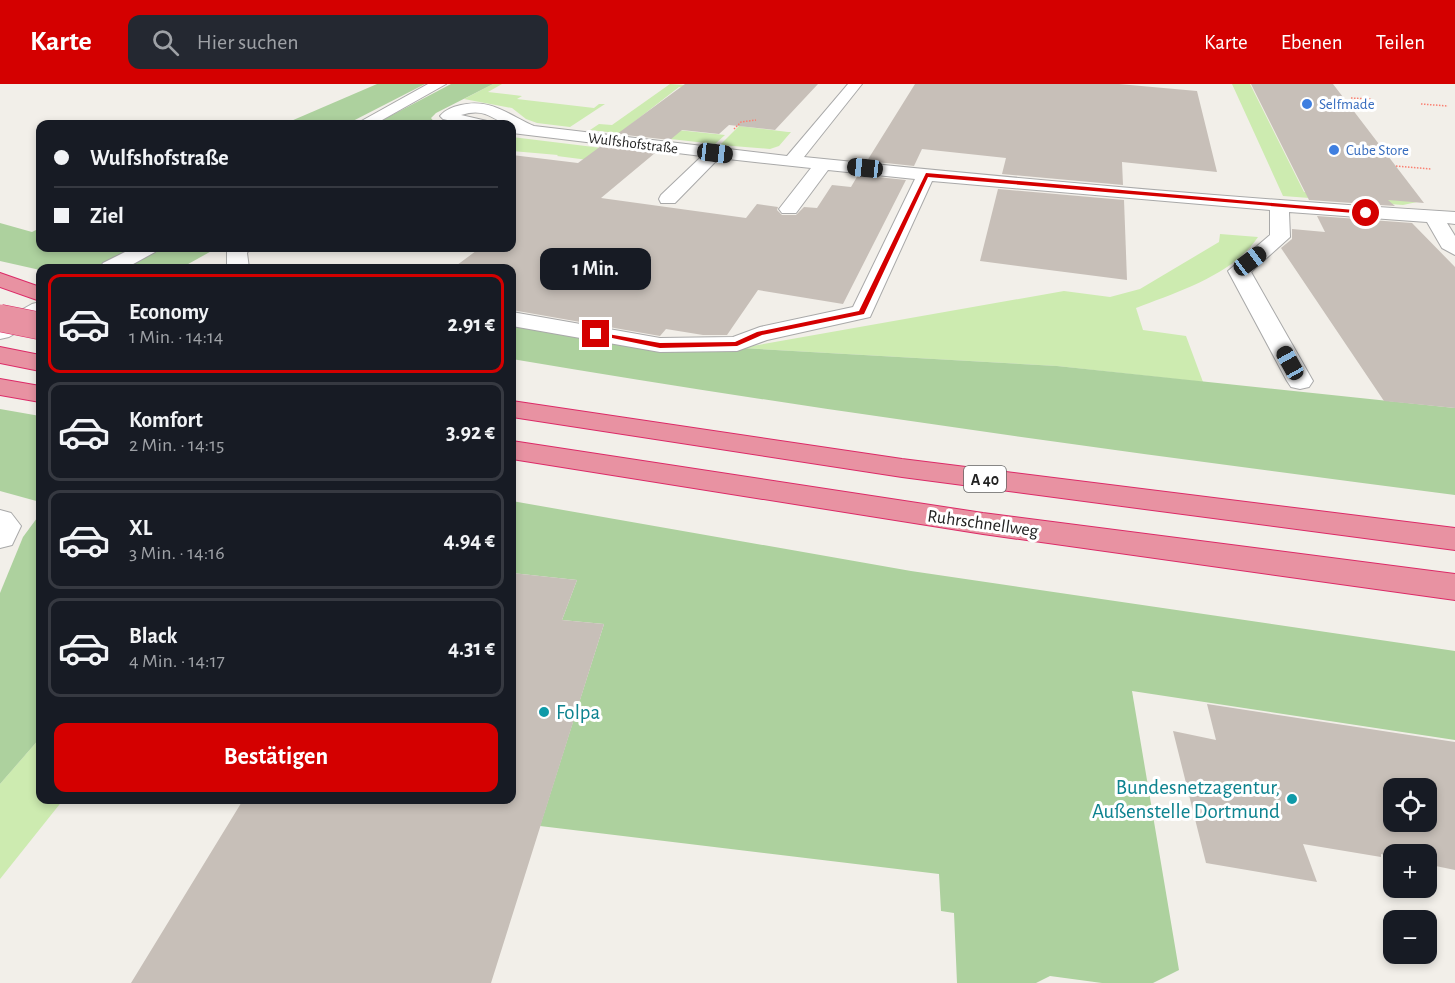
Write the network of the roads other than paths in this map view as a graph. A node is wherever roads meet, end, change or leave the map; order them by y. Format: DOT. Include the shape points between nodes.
graph roads {
  1 [pos="439,84"];
  2 [pos="855,84"];
  3 [pos="372,120"];
  4 [pos="446,120"];
  5 [pos="509,120"];
  6 [pos="520,129"];
  7 [pos="715,153"];
  8 [pos="792,161"];
  9 [pos="824,164"];
  10 [pos="926,175"];
  11 [pos="668,199"];
  12 [pos="1278,206"];
  13 [pos="789,209"];
  14 [pos="1434,217"];
  15 [pos="1455,218"];
  16 [pos="1455,249"];
  17 [pos="141,252"];
  18 [pos="118,264"];
  19 [pos="36,311"];
  20 [pos="0,318"];
  21 [pos="516,321"];
  22 [pos="36,325"];
  23 [pos="0,332"];
  24 [pos="1300,381"];
  25 [pos="0,387"];
  26 [pos="36,393"];
  27 [pos="516,410"];
  28 [pos="516,451"];
  29 [pos="516,462"];
  30 [pos="760,490"];
  31 [pos="0,521"];
  32 [pos="0,537"];
  33 [pos="1455,539"];
  34 [pos="1455,587"];
  1 -- 3 [label="street"];
  2 -- 8 [label="street"];
  4 -- 5 [label="street, Wulfshofstraße" via="461,110 487,109"];
  6 -- 7 [label="street, Wulfshofstraße"];
  7 -- 8 [label="street, Wulfshofstraße"];
  7 -- 11 [label="street"];
  8 -- 9 [label="street, Wulfshofstraße"];
  9 -- 10 [label="street, Wulfshofstraße"];
  9 -- 13 [label="street"];
  10 -- 12 [label="street, Wulfshofstraße"];
  10 -- 21 [label="street" via="862,312 760,334 737,344 660,345"];
  12 -- 14 [label="street, Wulfshofstraße"];
  12 -- 24 [label="street" via="1280,237 1239,271"];
  14 -- 15 [label="street, Wulfshofstraße"];
  14 -- 16 [label="street"];
  17 -- 18 [label="street"];
  19 -- 23 [label="street"];
  20 -- 22 [label="highway, bridge"];
  25 -- 26 [label="highway"];
  27 -- 33 [label="highway, A 40" via="902,468"];
  28 -- 30 [label="highway, Ruhrschnellweg"];
  29 -- 30 [label="highway"];
  30 -- 34 [label="highway, Ruhrschnellweg"];
  31 -- 32 [label="street" via="5,526"];
}
